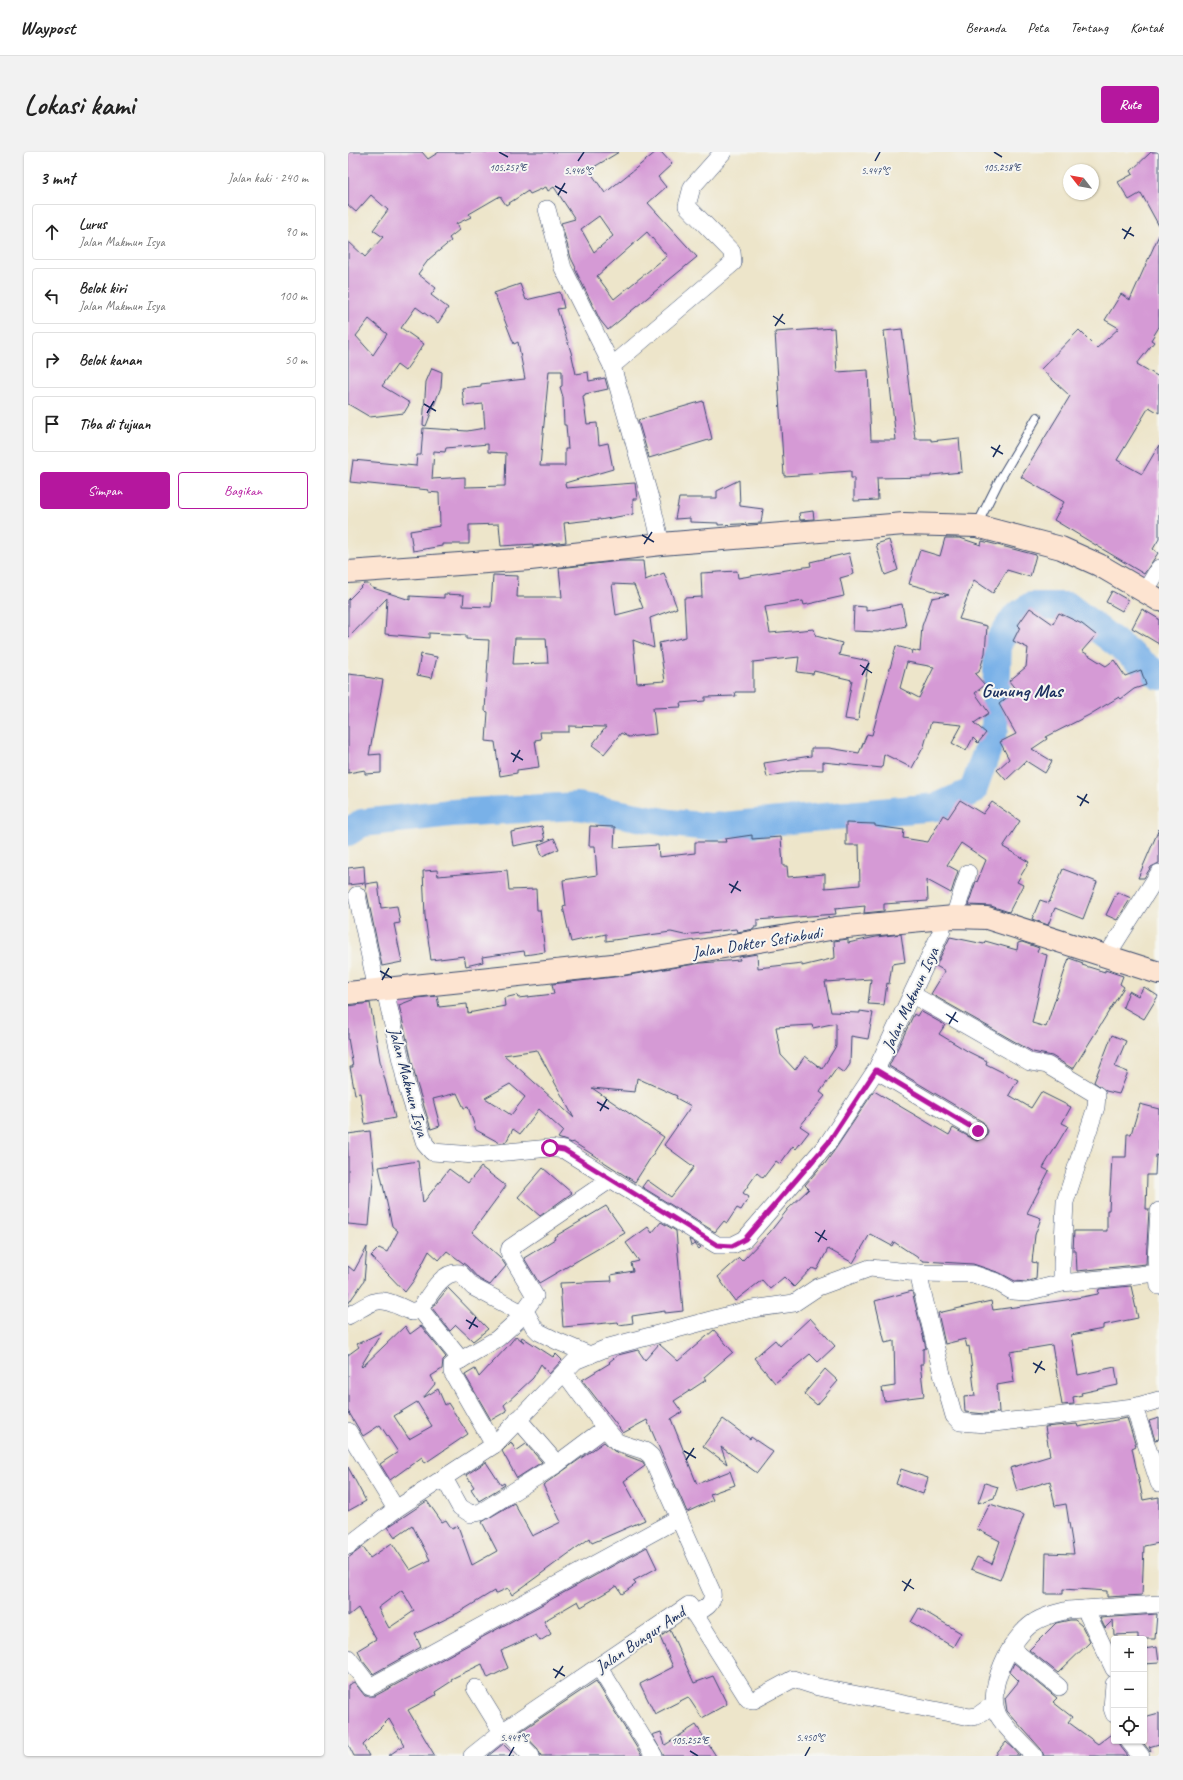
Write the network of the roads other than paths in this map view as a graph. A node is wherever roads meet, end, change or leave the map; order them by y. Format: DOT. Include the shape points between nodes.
graph roads {
  1 [pos="723,152"];
  2 [pos="546,209"];
  3 [pos="612,366"];
  4 [pos="1037,417"];
  5 [pos="977,526"];
  6 [pos="661,544"];
  7 [pos="1159,568"];
  8 [pos="348,572"];
  9 [pos="1152,596"];
  10 [pos="968,872"];
  11 [pos="1159,873"];
  12 [pos="357,895"];
  13 [pos="948,917"];
  14 [pos="1106,957"];
  15 [pos="1159,973"];
  16 [pos="381,990"];
  17 [pos="348,994"];
  18 [pos="913,995"];
  19 [pos="876,1070"];
  20 [pos="978,1131"];
  21 [pos="611,1179"];
  22 [pos="1159,1211"];
  23 [pos="1158,1269"];
  24 [pos="918,1273"];
  25 [pos="1062,1283"];
  26 [pos="420,1309"];
  27 [pos="524,1312"];
  28 [pos="348,1316"];
  29 [pos="590,1355"];
  30 [pos="461,1360"];
  31 [pos="564,1372"];
  32 [pos="1159,1400"];
  33 [pos="1134,1407"];
  34 [pos="518,1419"];
  35 [pos="604,1428"];
  36 [pos="348,1431"];
  37 [pos="494,1445"];
  38 [pos="557,1464"];
  39 [pos="444,1478"];
  40 [pos="1159,1483"];
  41 [pos="396,1509"];
  42 [pos="679,1518"];
  43 [pos="348,1546"];
  44 [pos="1159,1604"];
  45 [pos="1085,1609"];
  46 [pos="694,1614"];
  47 [pos="1011,1648"];
  48 [pos="348,1658"];
  49 [pos="1111,1663"];
  50 [pos="598,1667"];
  51 [pos="1059,1687"];
  52 [pos="476,1688"];
  53 [pos="994,1704"];
  54 [pos="504,1731"];
  55 [pos="1132,1744"];
  56 [pos="472,1756"];
  57 [pos="531,1756"];
  58 [pos="654,1756"];
  59 [pos="1034,1756"];
  60 [pos="1142,1756"];
  1 -- 3 [label="street" via="692,188 686,206 732,252 733,263"];
  2 -- 3 [label="street" via="563,268"];
  3 -- 6 [label="street"];
  4 -- 5 [label="lane" via="999,481"];
  5 -- 6 [label="street" via="904,524"];
  5 -- 9 [label="street" via="1061,548 1099,565"];
  6 -- 8 [label="street" via="530,559"];
  7 -- 9 [label="street"];
  10 -- 13 [label="street, Jalan Makmun Isya"];
  11 -- 14 [label="street"];
  12 -- 16 [label="street, Jalan Makmun Isya"];
  13 -- 14 [label="street, Jalan Dokter Setiabudi" via="987,918"];
  13 -- 16 [label="street, Jalan Dokter Setiabudi" via="836,928 622,964"];
  13 -- 18 [label="street, Jalan Makmun Isya"];
  14 -- 15 [label="street, Jalan Dokter Setiabudi"];
  16 -- 17 [label="street, Jalan Dokter Setiabudi"];
  16 -- 21 [label="street, Jalan Makmun Isya" via="406,1087 425,1144 432,1152 475,1155 550,1148 564,1150"];
  18 -- 19 [label="street, Jalan Makmun Isya"];
  18 -- 25 [label="street" via="1030,1062 1047,1065 1097,1094 1096,1107 1065,1202"];
  19 -- 20 [label="street"];
  19 -- 21 [label="street, Jalan Makmun Isya" via="828,1143 745,1239 732,1246 717,1245"];
  21 -- 27 [label="street" via="510,1248 509,1252 535,1296"];
  22 -- 23 [label="street"];
  23 -- 25 [label="street"];
  24 -- 25 [label="street" via="973,1274 997,1282 1012,1291 1027,1292"];
  24 -- 29 [label="street" via="870,1268 818,1287 794,1303 752,1309 609,1347"];
  24 -- 33 [label="street" via="942,1374 954,1416 960,1422 985,1424"];
  26 -- 27 [label="street" via="446,1276 460,1272 473,1286"];
  26 -- 28 [label="street" via="412,1312 385,1299 374,1301"];
  26 -- 30 [label="street"];
  27 -- 29 [label="street" via="539,1332"];
  27 -- 30 [label="street" via="497,1339"];
  29 -- 31 [label="street" via="575,1361"];
  30 -- 37 [label="street" via="452,1365 452,1372"];
  31 -- 34 [label="street"];
  31 -- 35 [label="street"];
  32 -- 33 [label="street"];
  33 -- 40 [label="street"];
  34 -- 37 [label="street"];
  34 -- 38 [label="street"];
  35 -- 38 [label="street"];
  35 -- 42 [label="street" via="618,1442 645,1450 651,1456"];
  36 -- 41 [label="street"];
  37 -- 39 [label="street"];
  38 -- 39 [label="street" via="481,1512 471,1514 460,1507"];
  39 -- 41 [label="street"];
  41 -- 43 [label="street"];
  42 -- 46 [label="street" via="712,1592 711,1603 707,1608"];
  42 -- 48 [label="street" via="370,1687"];
  44 -- 45 [label="street"];
  45 -- 47 [label="street" via="1056,1613 1033,1623"];
  45 -- 49 [label="street"];
  46 -- 50 [label="street, Jalan Bungur Amd" via="689,1605"];
  46 -- 53 [label="street, Jalan Bungur Amd" via="748,1699 754,1700 793,1679 818,1687 970,1717 977,1716"];
  47 -- 51 [label="street"];
  47 -- 53 [label="street" via="996,1683"];
  50 -- 54 [label="street, Jalan Bungur Amd"];
  50 -- 58 [label="street"];
  52 -- 54 [label="street"];
  53 -- 59 [label="street" via="998,1716"];
  54 -- 56 [label="street, Jalan Bungur Amd"];
  54 -- 57 [label="street"];
  55 -- 60 [label="street"];
}
